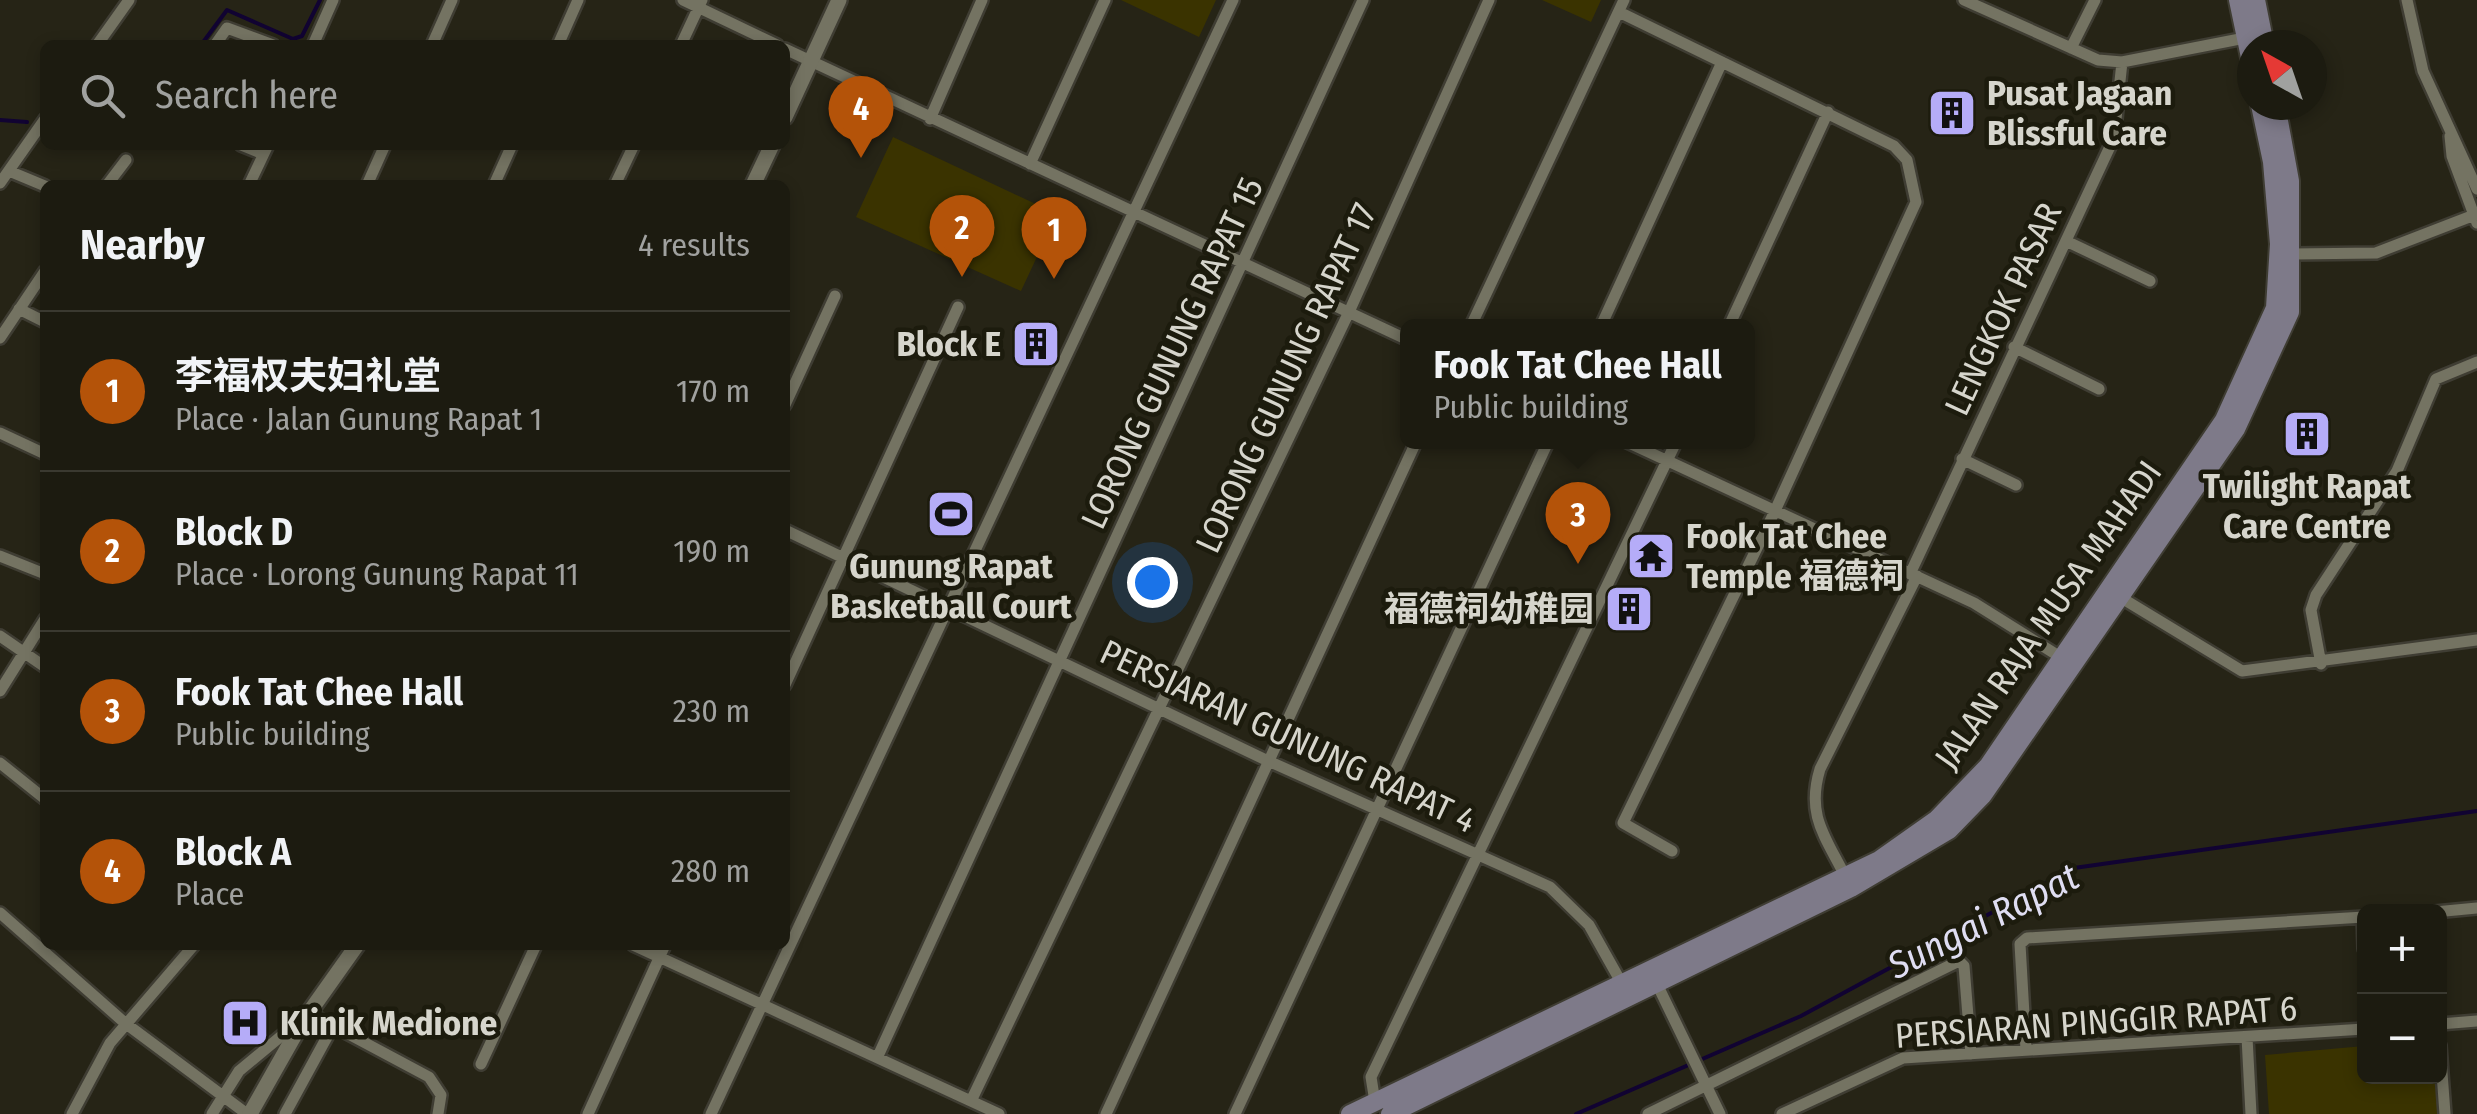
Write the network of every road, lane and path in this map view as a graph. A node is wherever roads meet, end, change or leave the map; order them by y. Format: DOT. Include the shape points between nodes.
graph roads {
  1 [pos="129,0"];
  2 [pos="333,0"];
  3 [pos="452,0"];
  4 [pos="578,0"];
  5 [pos="683,0"];
  6 [pos="839,0"];
  7 [pos="982,0"];
  8 [pos="1105,0"];
  9 [pos="1232,0"];
  10 [pos="1364,0"];
  11 [pos="1488,0"];
  12 [pos="1964,0"];
  13 [pos="2095,0"];
  14 [pos="2238,0"];
  15 [pos="2256,0"];
  16 [pos="2407,0"];
  17 [pos="700,4"];
  18 [pos="1621,6"];
  19 [pos="2253,30"];
  20 [pos="2258,30"];
  21 [pos="101,40"];
  22 [pos="218,40"];
  23 [pos="262,40"];
  24 [pos="315,40"];
  25 [pos="434,40"];
  26 [pos="560,40"];
  27 [pos="683,40"];
  28 [pos="768,40"];
  29 [pos="2237,43"];
  30 [pos="2071,48"];
  31 [pos="790,51"];
  32 [pos="811,61"];
  33 [pos="1722,62"];
  34 [pos="2122,62"];
  35 [pos="790,106"];
  36 [pos="1828,112"];
  37 [pos="930,118"];
  38 [pos="2263,120"];
  39 [pos="2279,120"];
  40 [pos="40,126"];
  41 [pos="265,150"];
  42 [pos="384,150"];
  43 [pos="510,150"];
  44 [pos="632,150"];
  45 [pos="770,150"];
  46 [pos="126,160"];
  47 [pos="1030,164"];
  48 [pos="8,170"];
  49 [pos="112,180"];
  50 [pos="252,180"];
  51 [pos="369,180"];
  52 [pos="496,180"];
  53 [pos="618,180"];
  54 [pos="755,180"];
  55 [pos="0,183"];
  56 [pos="40,184"];
  57 [pos="2471,184"];
  58 [pos="1133,212"];
  59 [pos="2476,217"];
  60 [pos="2066,240"];
  61 [pos="2294,254"];
  62 [pos="1246,264"];
  63 [pos="40,278"];
  64 [pos="2150,281"];
  65 [pos="834,296"];
  66 [pos="958,307"];
  67 [pos="19,309"];
  68 [pos="1349,312"];
  69 [pos="1473,319"];
  70 [pos="1604,319"];
  71 [pos="1732,319"];
  72 [pos="40,320"];
  73 [pos="1400,336"];
  74 [pos="0,338"];
  75 [pos="2014,348"];
  76 [pos="2477,362"];
  77 [pos="2099,389"];
  78 [pos="790,394"];
  79 [pos="0,433"];
  80 [pos="1413,449"];
  81 [pos="1545,449"];
  82 [pos="1642,449"];
  83 [pos="1673,449"];
  84 [pos="40,452"];
  85 [pos="1962,459"];
  86 [pos="1668,460"];
  87 [pos="2016,485"];
  88 [pos="1774,513"];
  89 [pos="790,532"];
  90 [pos="0,556"];
  91 [pos="843,558"];
  92 [pos="40,572"];
  93 [pos="1914,575"];
  94 [pos="2116,594"];
  95 [pos="948,608"];
  96 [pos="40,628"];
  97 [pos="0,636"];
  98 [pos="2477,640"];
  99 [pos="25,654"];
  100 [pos="1060,658"];
  101 [pos="2070,662"];
  102 [pos="40,664"];
  103 [pos="2320,664"];
  104 [pos="790,674"];
  105 [pos="0,691"];
  106 [pos="1161,707"];
  107 [pos="1266,760"];
  108 [pos="0,762"];
  109 [pos="40,795"];
  110 [pos="1376,810"];
  111 [pos="1672,850"];
  112 [pos="1478,857"];
  113 [pos="1844,876"];
  114 [pos="2477,908"];
  115 [pos="2447,911"];
  116 [pos="0,914"];
  117 [pos="2357,917"];
  118 [pos="40,949"];
  119 [pos="790,949"];
  120 [pos="41,950"];
  121 [pos="190,950"];
  122 [pos="354,950"];
  123 [pos="534,950"];
  124 [pos="643,950"];
  125 [pos="663,950"];
  126 [pos="789,950"];
  127 [pos="1684,953"];
  128 [pos="659,958"];
  129 [pos="1622,982"];
  130 [pos="1656,982"];
  131 [pos="763,1007"];
  132 [pos="309,1012"];
  133 [pos="2477,1021"];
  134 [pos="125,1023"];
  135 [pos="2447,1023"];
  136 [pos="334,1026"];
  137 [pos="2357,1029"];
  138 [pos="2248,1037"];
  139 [pos="2026,1050"];
  140 [pos="1971,1054"];
  141 [pos="878,1056"];
  142 [pos="481,1064"];
  143 [pos="2443,1084"];
  144 [pos="1706,1086"];
  145 [pos="221,1098"];
  146 [pos="1680,1098"];
  147 [pos="971,1101"];
  148 [pos="1383,1108"];
  149 [pos="72,1114"];
  150 [pos="212,1114"];
  151 [pos="248,1114"];
  152 [pos="284,1114"];
  153 [pos="438,1114"];
  154 [pos="588,1114"];
  155 [pos="711,1114"];
  156 [pos="998,1114"];
  157 [pos="1106,1114"];
  158 [pos="1235,1114"];
  159 [pos="1350,1114"];
  160 [pos="1648,1114"];
  161 [pos="1688,1114"];
  162 [pos="1720,1114"];
  163 [pos="1782,1114"];
  164 [pos="2251,1114"];
  165 [pos="2445,1114"];
  1 -- 21 [label="street"];
  2 -- 24 [label="street"];
  3 -- 25 [label="street"];
  4 -- 26 [label="street"];
  5 -- 17 [label="street"];
  6 -- 32 [label="street"];
  7 -- 37 [label="street"];
  8 -- 47 [label="street"];
  9 -- 58 [label="street"];
  10 -- 62 [label="street, LORONG GUNUNG RAPAT 15"];
  11 -- 68 [label="street, LORONG GUNUNG RAPAT 17"];
  12 -- 30 [label="street"];
  13 -- 30 [label="street"];
  14 -- 19 [label="main road"];
  15 -- 20 [label="main road"];
  16 -- 57 [label="street" via="2423,71 2463,152"];
  17 -- 27 [label="street"];
  17 -- 28 [label="street"];
  18 -- 33 [label="street"];
  18 -- 69 [label="street"];
  22 -- 23 [label="street" via="227,28"];
  29 -- 34 [label="street"];
  30 -- 34 [label="street"];
  31 -- 32 [label="street"];
  32 -- 35 [label="street"];
  32 -- 37 [label="street"];
  33 -- 36 [label="street"];
  33 -- 70 [label="street"];
  34 -- 60 [label="street, LENGKOK PASAR" via="2114,138"];
  36 -- 71 [label="street"];
  36 -- 88 [label="street" via="1894,146 1907,160 1916,202"];
  37 -- 47 [label="street"];
  38 -- 94 [label="main road, JALAN RAJA MUSA MAHADI" via="2279,244 2275,308 2224,420"];
  39 -- 61 [label="main road, JALAN RAJA MUSA MAHADI"];
  40 -- 48 [label="street"];
  41 -- 50 [label="street"];
  42 -- 51 [label="street"];
  43 -- 52 [label="street"];
  44 -- 53 [label="street"];
  45 -- 54 [label="street"];
  46 -- 49 [label="street"];
  47 -- 58 [label="street"];
  48 -- 55 [label="street"];
  48 -- 56 [label="street"];
  57 -- 59 [label="street"];
  58 -- 62 [label="street"];
  58 -- 95 [label="street"];
  59 -- 61 [label="street" via="2376,253"];
  60 -- 64 [label="street"];
  60 -- 75 [label="street, LENGKOK PASAR"];
  61 -- 94 [label="main road, JALAN RAJA MUSA MAHADI" via="2290,312 2236,429"];
  62 -- 68 [label="street"];
  62 -- 100 [label="street, LORONG GUNUNG RAPAT 15"];
  63 -- 67 [label="street"];
  65 -- 78 [label="street"];
  66 -- 91 [label="street"];
  67 -- 72 [label="street"];
  67 -- 74 [label="street"];
  68 -- 73 [label="street"];
  68 -- 106 [label="street, LORONG GUNUNG RAPAT 17"];
  75 -- 77 [label="street"];
  75 -- 85 [label="street, LENGKOK PASAR"];
  76 -- 103 [label="street" via="2436,380 2396,471 2316,595 2311,610"];
  79 -- 84 [label="street"];
  80 -- 107 [label="street"];
  81 -- 110 [label="street"];
  82 -- 86 [label="street"];
  83 -- 86 [label="street"];
  85 -- 87 [label="street"];
  85 -- 93 [label="street, LENGKOK PASAR"];
  86 -- 88 [label="street"];
  86 -- 112 [label="street"];
  88 -- 93 [label="street"];
  88 -- 111 [label="street" via="1622,823"];
  89 -- 91 [label="street, PERSIARAN GUNUNG RAPAT 4"];
  90 -- 92 [label="street"];
  91 -- 95 [label="street, PERSIARAN GUNUNG RAPAT 4"];
  91 -- 104 [label="street"];
  93 -- 101 [label="street"];
  93 -- 113 [label="street, LENGKOK PASAR" via="1813,792 1812,808"];
  94 -- 101 [label="main road, JALAN RAJA MUSA MAHADI"];
  94 -- 103 [label="street" via="2242,671"];
  95 -- 100 [label="street, PERSIARAN GUNUNG RAPAT 4"];
  95 -- 119 [label="street"];
  96 -- 99 [label="street"];
  97 -- 99 [label="street"];
  98 -- 103 [label="street"];
  99 -- 102 [label="street"];
  99 -- 105 [label="street"];
  100 -- 106 [label="street, PERSIARAN GUNUNG RAPAT 4"];
  100 -- 141 [label="street, LORONG GUNUNG RAPAT 15"];
  101 -- 113 [label="main road, JALAN RAJA MUSA MAHADI" via="1938,820"];
  101 -- 130 [label="main road, JALAN RAJA MUSA MAHADI" via="2013,756 1949,830 1852,888"];
  106 -- 107 [label="street, PERSIARAN GUNUNG RAPAT 4"];
  106 -- 147 [label="street, LORONG GUNUNG RAPAT 17"];
  107 -- 110 [label="street, PERSIARAN GUNUNG RAPAT 4"];
  107 -- 157 [label="street"];
  108 -- 109 [label="street"];
  110 -- 112 [label="street, PERSIARAN GUNUNG RAPAT 4"];
  110 -- 158 [label="street"];
  112 -- 129 [label="street, PERSIARAN GUNUNG RAPAT 4" via="1569,901"];
  112 -- 148 [label="street" via="1371,1077"];
  113 -- 127 [label="main road, JALAN RAJA MUSA MAHADI"];
  114 -- 115 [label="street"];
  116 -- 118 [label="street"];
  117 -- 139 [label="street" via="2026,938 2020,944"];
  120 -- 134 [label="street"];
  121 -- 134 [label="street"];
  122 -- 132 [label="street"];
  123 -- 142 [label="street"];
  124 -- 128 [label="street"];
  125 -- 128 [label="street"];
  126 -- 131 [label="street"];
  127 -- 129 [label="main road, JALAN RAJA MUSA MAHADI"];
  127 -- 130 [label="main road" via="1662,968"];
  128 -- 131 [label="street"];
  128 -- 154 [label="street"];
  129 -- 130 [label="main road" via="1646,976"];
  129 -- 148 [label="main road, JALAN RAJA MUSA MAHADI"];
  130 -- 144 [label="street"];
  130 -- 148 [label="main road, JALAN RAJA MUSA MAHADI"];
  131 -- 141 [label="street"];
  131 -- 155 [label="street"];
  132 -- 136 [label="street"];
  132 -- 145 [label="street" via="239,1070"];
  132 -- 151 [label="street"];
  133 -- 135 [label="street"];
  134 -- 145 [label="street"];
  134 -- 149 [label="street"];
  136 -- 152 [label="street"];
  136 -- 153 [label="street" via="429,1077 440,1095"];
  137 -- 138 [label="street, PERSIARAN PINGGIR RAPAT 6"];
  138 -- 139 [label="street, PERSIARAN PINGGIR RAPAT 6"];
  138 -- 164 [label="street"];
  139 -- 140 [label="street, PERSIARAN PINGGIR RAPAT 6"];
  140 -- 144 [label="street" via="1959,961"];
  140 -- 163 [label="street, PERSIARAN PINGGIR RAPAT 6" via="1903,1058"];
  141 -- 147 [label="street"];
  143 -- 165 [label="street"];
  144 -- 146 [label="street"];
  144 -- 162 [label="street"];
  145 -- 150 [label="street"];
  145 -- 151 [label="street"];
  146 -- 160 [label="street"];
  146 -- 161 [label="street"];
  147 -- 156 [label="street"];
  148 -- 159 [label="main road, JALAN RAJA MUSA MAHADI"];
}
